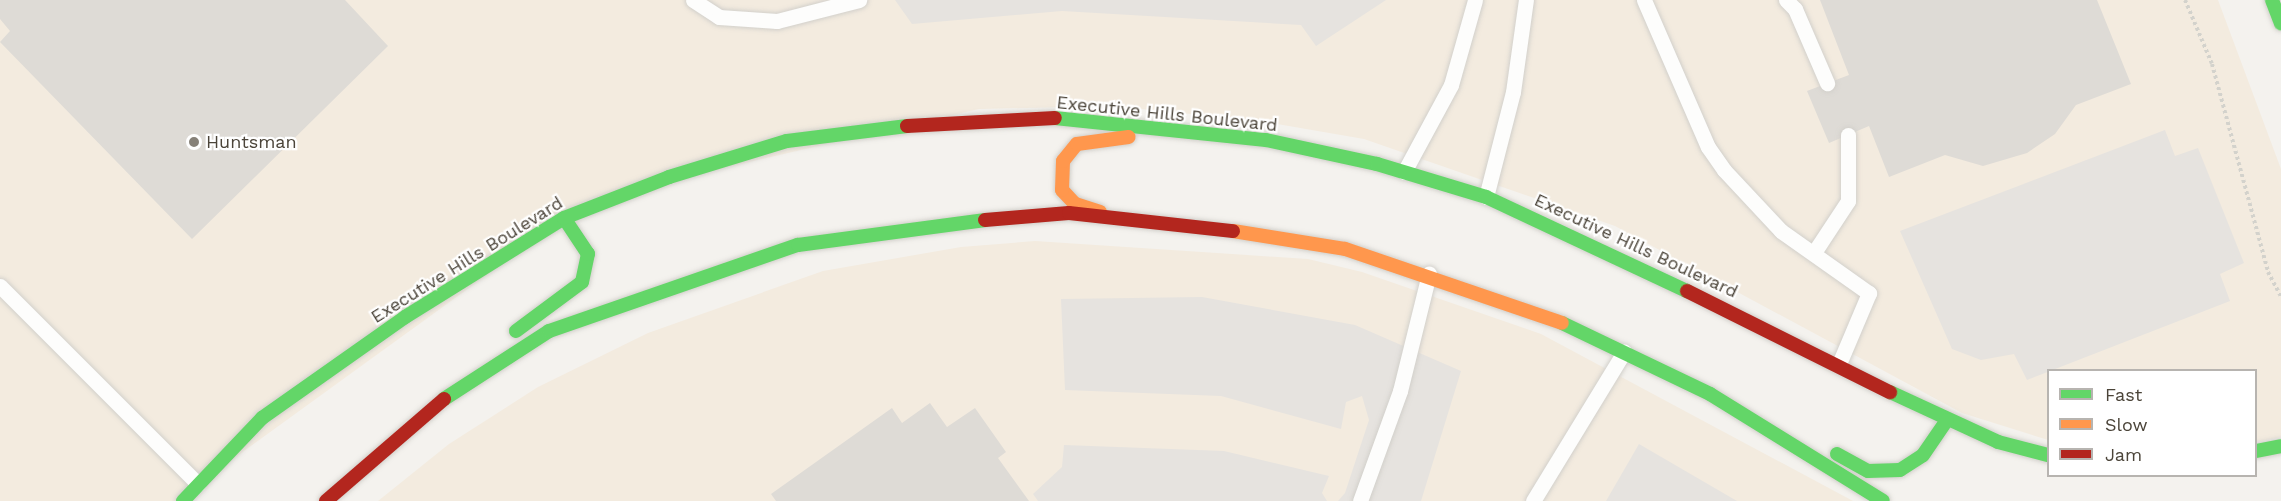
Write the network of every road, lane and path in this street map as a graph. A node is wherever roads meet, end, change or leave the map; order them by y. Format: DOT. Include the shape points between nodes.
graph roads {
  1 [pos="693,0"];
  2 [pos="860,0"];
  3 [pos="1475,0"];
  4 [pos="1526,0"];
  5 [pos="1786,0"];
  6 [pos="2185,0"];
  7 [pos="2272,0"];
  8 [pos="1649,2"];
  9 [pos="2281,23"];
  10 [pos="1827,84"];
  11 [pos="1848,135"];
  12 [pos="1231,153"];
  13 [pos="1275,158"];
  14 [pos="1377,164"];
  15 [pos="1404,172"];
  16 [pos="1486,197"];
  17 [pos="564,218"];
  18 [pos="1116,218"];
  19 [pos="1815,251"];
  20 [pos="1429,274"];
  21 [pos="0,286"];
  22 [pos="2281,296"];
  23 [pos="504,339"];
  24 [pos="1624,352"];
  25 [pos="476,359"];
  26 [pos="1839,364"];
  27 [pos="1710,394"];
  28 [pos="423,413"];
  29 [pos="1947,420"];
  30 [pos="2281,446"];
  31 [pos="2257,452"];
  32 [pos="2047,454"];
  33 [pos="198,484"];
  34 [pos="183,501"];
  35 [pos="326,501"];
  36 [pos="1360,501"];
  37 [pos="1533,501"];
  38 [pos="1883,501"];
  1 -- 2 [label="lane" via="719,17 777,21"];
  3 -- 15 [label="lane" via="1451,85"];
  4 -- 16 [label="lane" via="1513,92"];
  5 -- 10 [label="lane" via="1795,9"];
  6 -- 22 [label="path" via="2212,64 2268,272"];
  7 -- 9 [label="street"];
  8 -- 19 [label="lane" via="1724,171 1781,231"];
  11 -- 19 [label="lane" via="1848,201"];
  12 -- 18 [label="street" via="1119,136 1077,144 1063,160 1062,190 1076,204"];
  13 -- 14 [label="street"];
  14 -- 15 [label="street, Executive Hills Boulevard"];
  14 -- 17 [label="street, Executive Hills Boulevard" via="1266,140 1067,118 931,123 787,141 669,177"];
  15 -- 16 [label="street, Executive Hills Boulevard"];
  16 -- 26 [label="street, Executive Hills Boulevard"];
  17 -- 23 [label="street" via="588,254 582,282"];
  17 -- 33 [label="street, Executive Hills Boulevard" via="405,317 262,418"];
  18 -- 20 [label="street" via="1345,249"];
  18 -- 28 [label="street" via="1069,213 932,224 798,245 549,331"];
  19 -- 26 [label="lane" via="1869,292"];
  20 -- 24 [label="street"];
  20 -- 36 [label="lane" via="1400,391"];
  21 -- 33 [label="lane"];
  24 -- 27 [label="street"];
  24 -- 37 [label="lane"];
  25 -- 28 [label="street"];
  26 -- 29 [label="street, Executive Hills Boulevard"];
  27 -- 29 [label="street" via="1868,471 1908,465 1923,455"];
  27 -- 38 [label="street"];
  28 -- 35 [label="street"];
  29 -- 32 [label="street, Executive Hills Boulevard" via="1998,442"];
  30 -- 31 [label="street"];
  33 -- 34 [label="street, Executive Hills Boulevard"];
}
